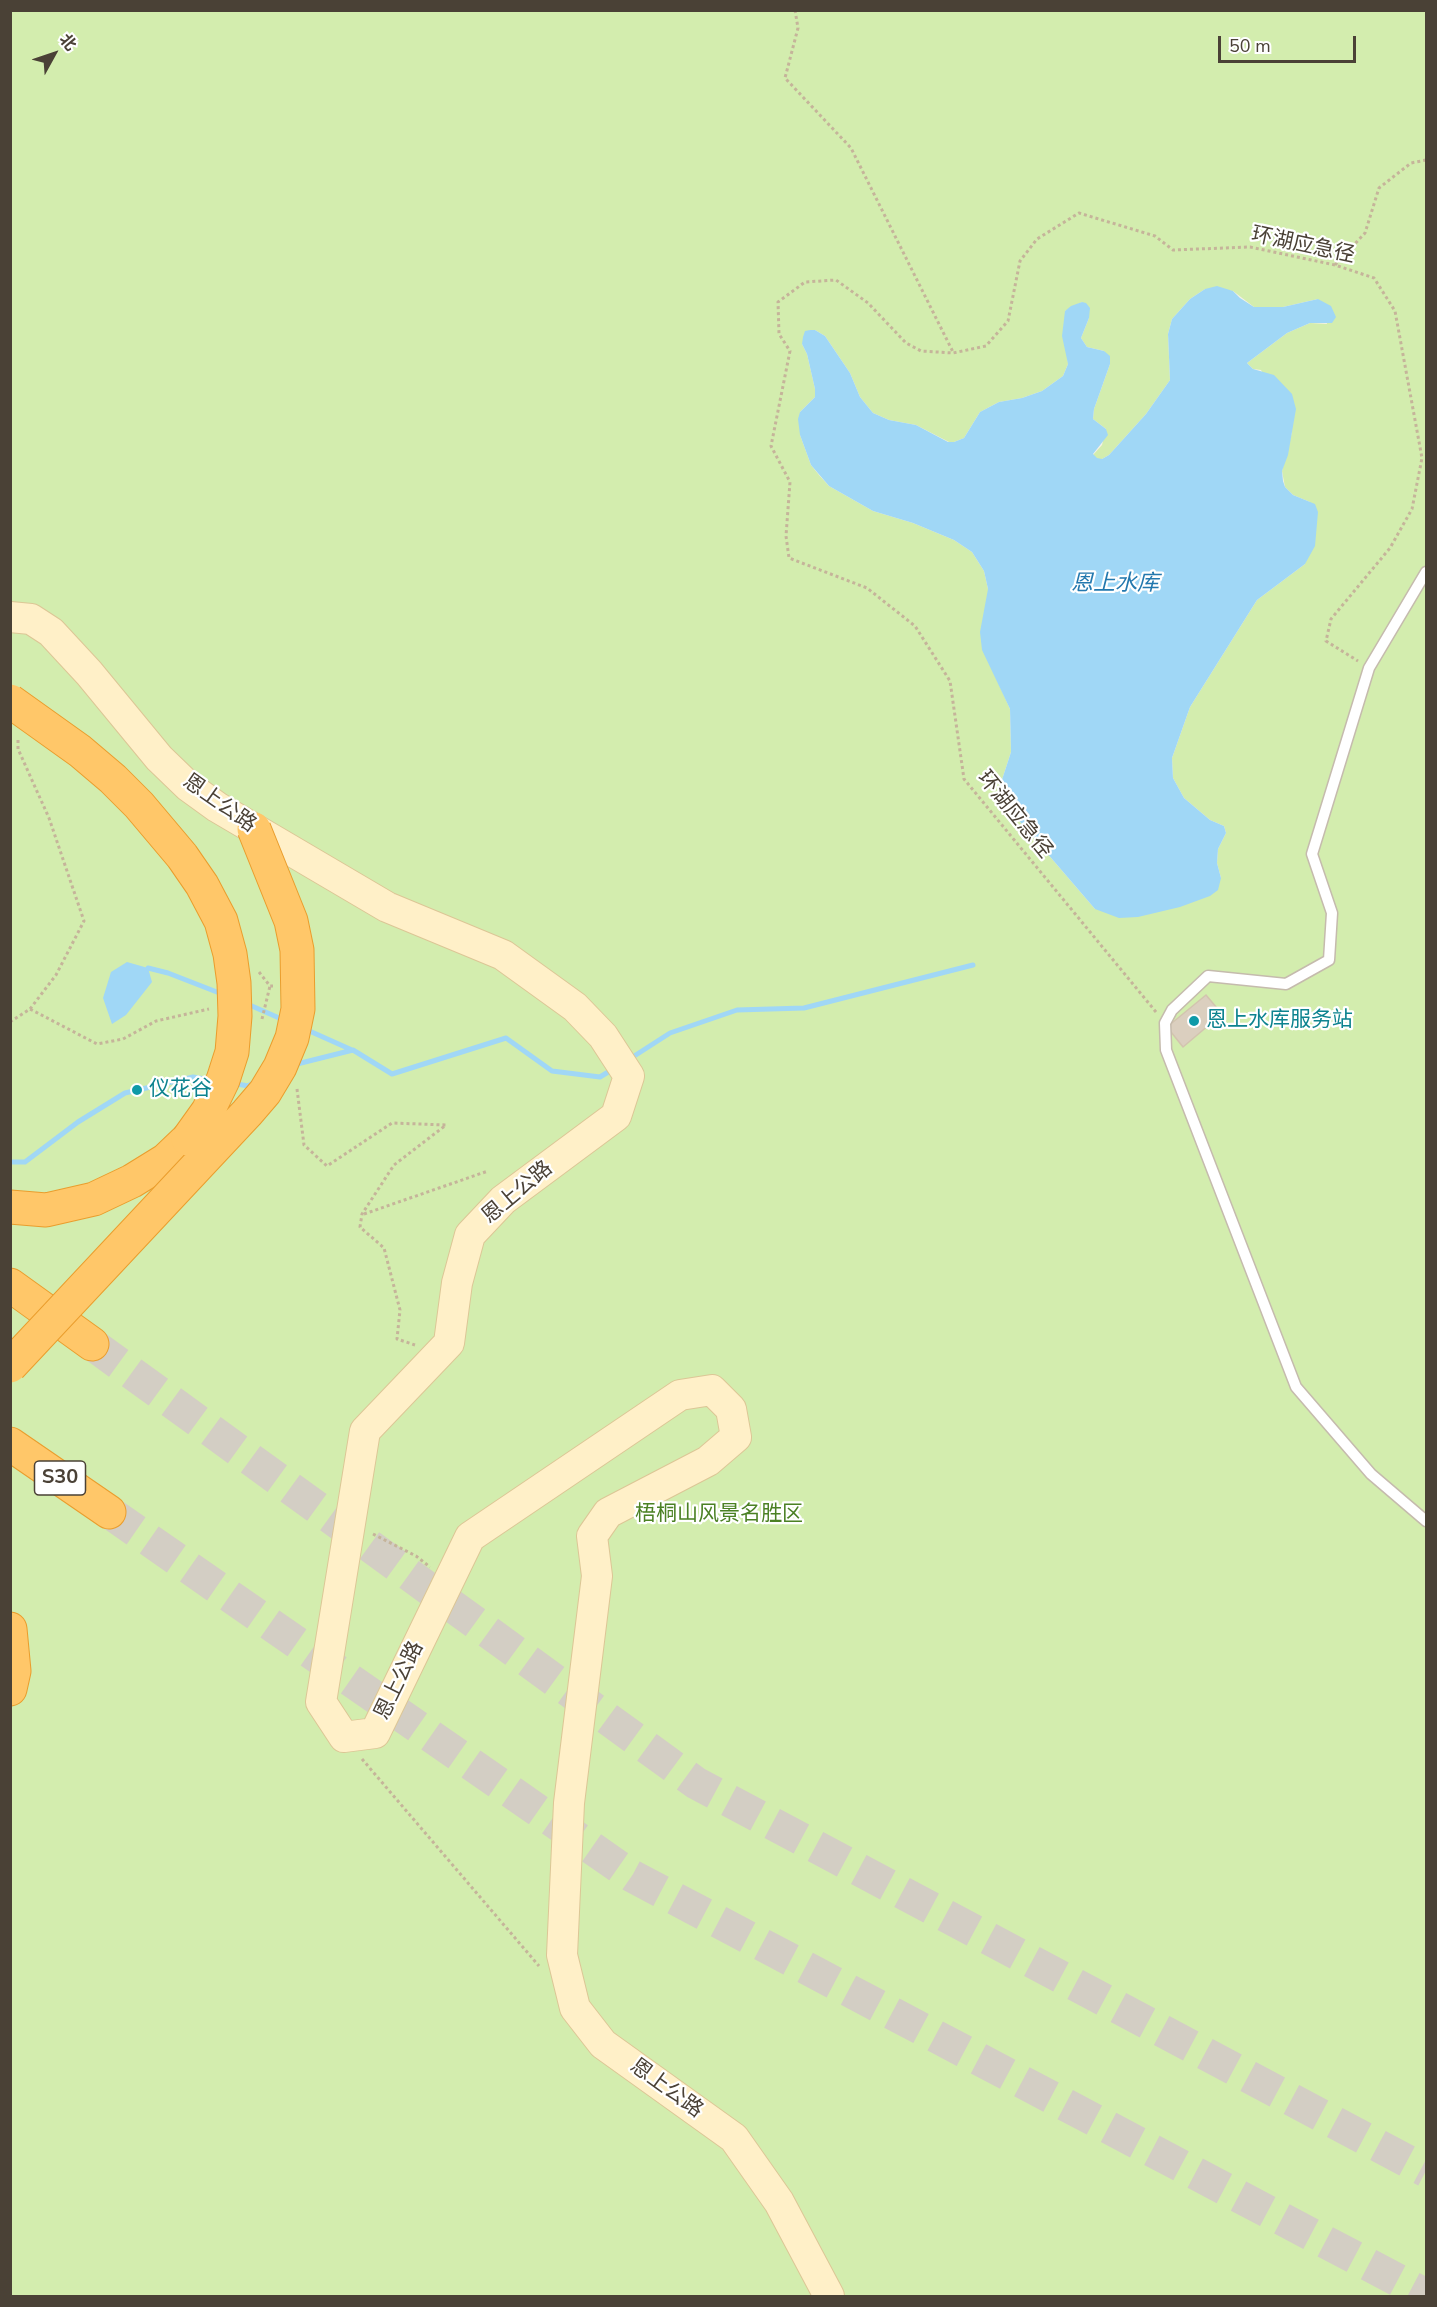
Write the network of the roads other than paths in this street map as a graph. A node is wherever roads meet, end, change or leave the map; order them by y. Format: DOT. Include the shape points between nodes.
graph roads {
  1 [pos="1426,572"];
  2 [pos="10,616"];
  3 [pos="10,701"];
  4 [pos="254,829"];
  5 [pos="10,1207"];
  6 [pos="10,1285"];
  7 [pos="92,1344"];
  8 [pos="10,1366"];
  9 [pos="10,1444"];
  10 [pos="109,1512"];
  11 [pos="1426,1521"];
  12 [pos="10,1629"];
  13 [pos="10,1689"];
  14 [pos="829,2296"];
  1 -- 11 [label="lane" via="1369,668 1312,854 1332,913 1329,960 1286,984 1208,976 1172,1010 1165,1023 1166,1050 1296,1387 1371,1474"];
  2 -- 4 [label="street, 恩上公路" via="31,619 51,633 188,786"];
  3 -- 5 [label="highway, bridge" via="113,779 182,856 221,921 230,954 235,1016 232,1052 208,1112 166,1160 94,1199 46,1210"];
  4 -- 8 [label="highway, bridge" via="287,910 297,950 298,1010 280,1067 247,1113"];
  4 -- 14 [label="street, 恩上公路" via="387,907 503,955 575,1007 603,1036 629,1076 616,1116 503,1200 470,1235 457,1283 449,1343 365,1431 321,1702 344,1737 375,1733 470,1537 680,1395 712,1390 732,1409 736,1437 708,1461 608,1513 592,1536 597,1576 570,1803 562,1955 575,2008 603,2044 734,2138 779,2202"];
  6 -- 7 [label="highway"];
  9 -- 10 [label="highway, S30"];
  12 -- 13 [label="highway" via="14,1671"];
}
